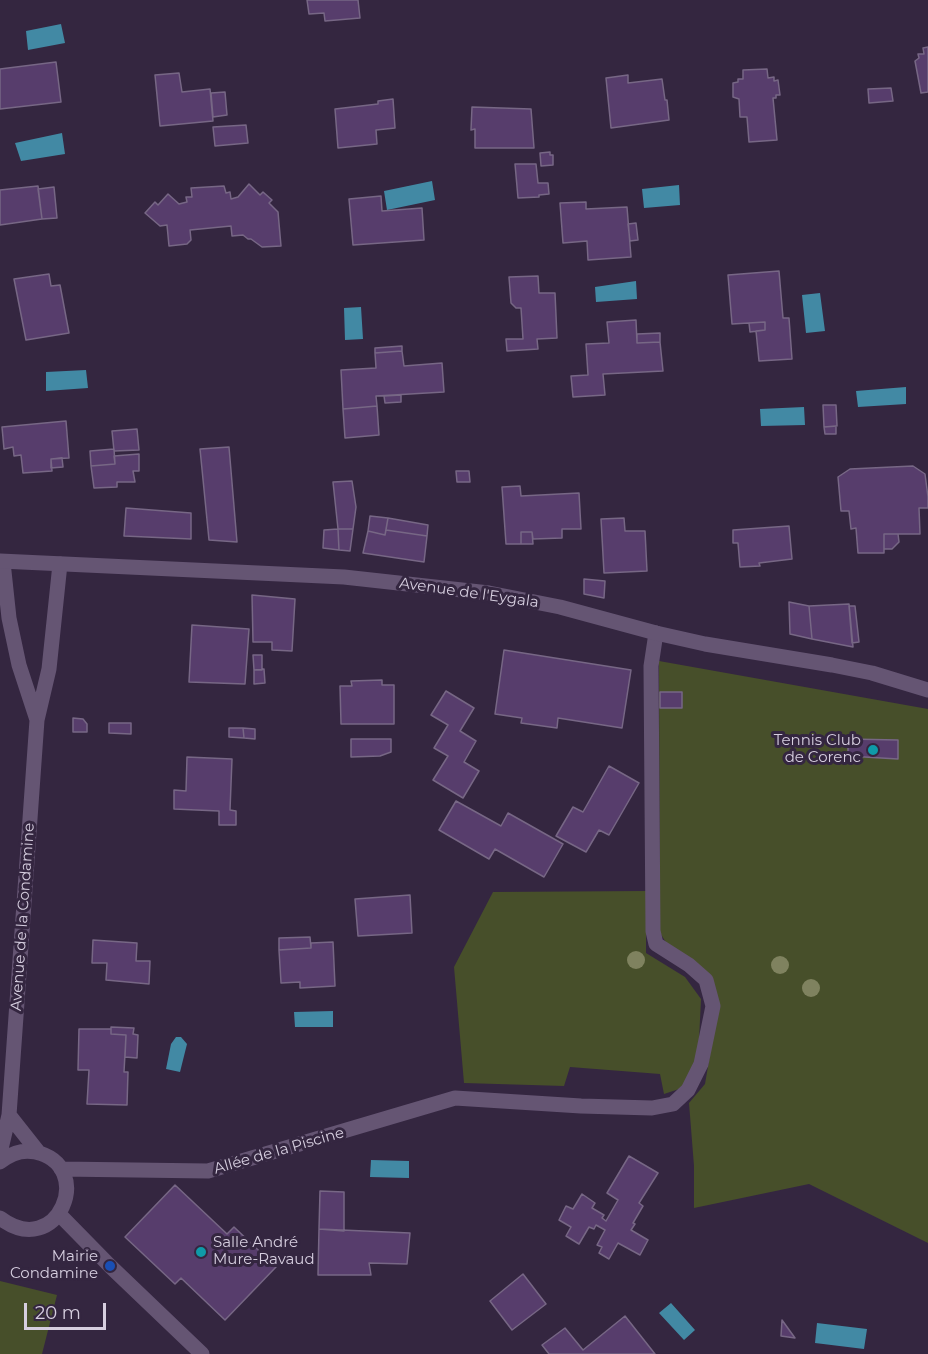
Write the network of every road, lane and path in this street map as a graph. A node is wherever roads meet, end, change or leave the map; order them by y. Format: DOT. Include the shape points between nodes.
graph roads {
  1 [pos="1,561"];
  2 [pos="60,564"];
  3 [pos="656,633"];
  4 [pos="928,690"];
  5 [pos="37,720"];
  6 [pos="9,1115"];
  7 [pos="0,1152"];
  8 [pos="39,1153"];
  9 [pos="0,1162"];
  10 [pos="61,1169"];
  11 [pos="59,1214"];
  12 [pos="0,1218"];
  13 [pos="202,1354"];
  1 -- 2 [label="street, Avenue de l'Eygala"];
  1 -- 5 [label="street, Avenue de la Condamine" via="19,665"];
  2 -- 3 [label="street, Avenue de l'Eygala" via="344,578 489,593"];
  2 -- 5 [label="street, Avenue de la Condamine" via="50,669"];
  3 -- 4 [label="street, Avenue de l'Eygala" via="872,673"];
  3 -- 10 [label="street, Allée de la Piscine" via="651,666 653,931 656,944 706,980 713,1006 701,1064 688,1090 673,1104 652,1108 455,1098 208,1172"];
  5 -- 6 [label="street, Avenue de la Condamine"];
  6 -- 7 [label="street, Avenue de la Condamine"];
  6 -- 8 [label="street"];
  8 -- 9 [label="street" via="16,1152"];
  8 -- 10 [label="street"];
  10 -- 11 [label="street" via="67,1192"];
  11 -- 12 [label="street" via="45,1225 27,1229"];
  11 -- 13 [label="street"];
}
